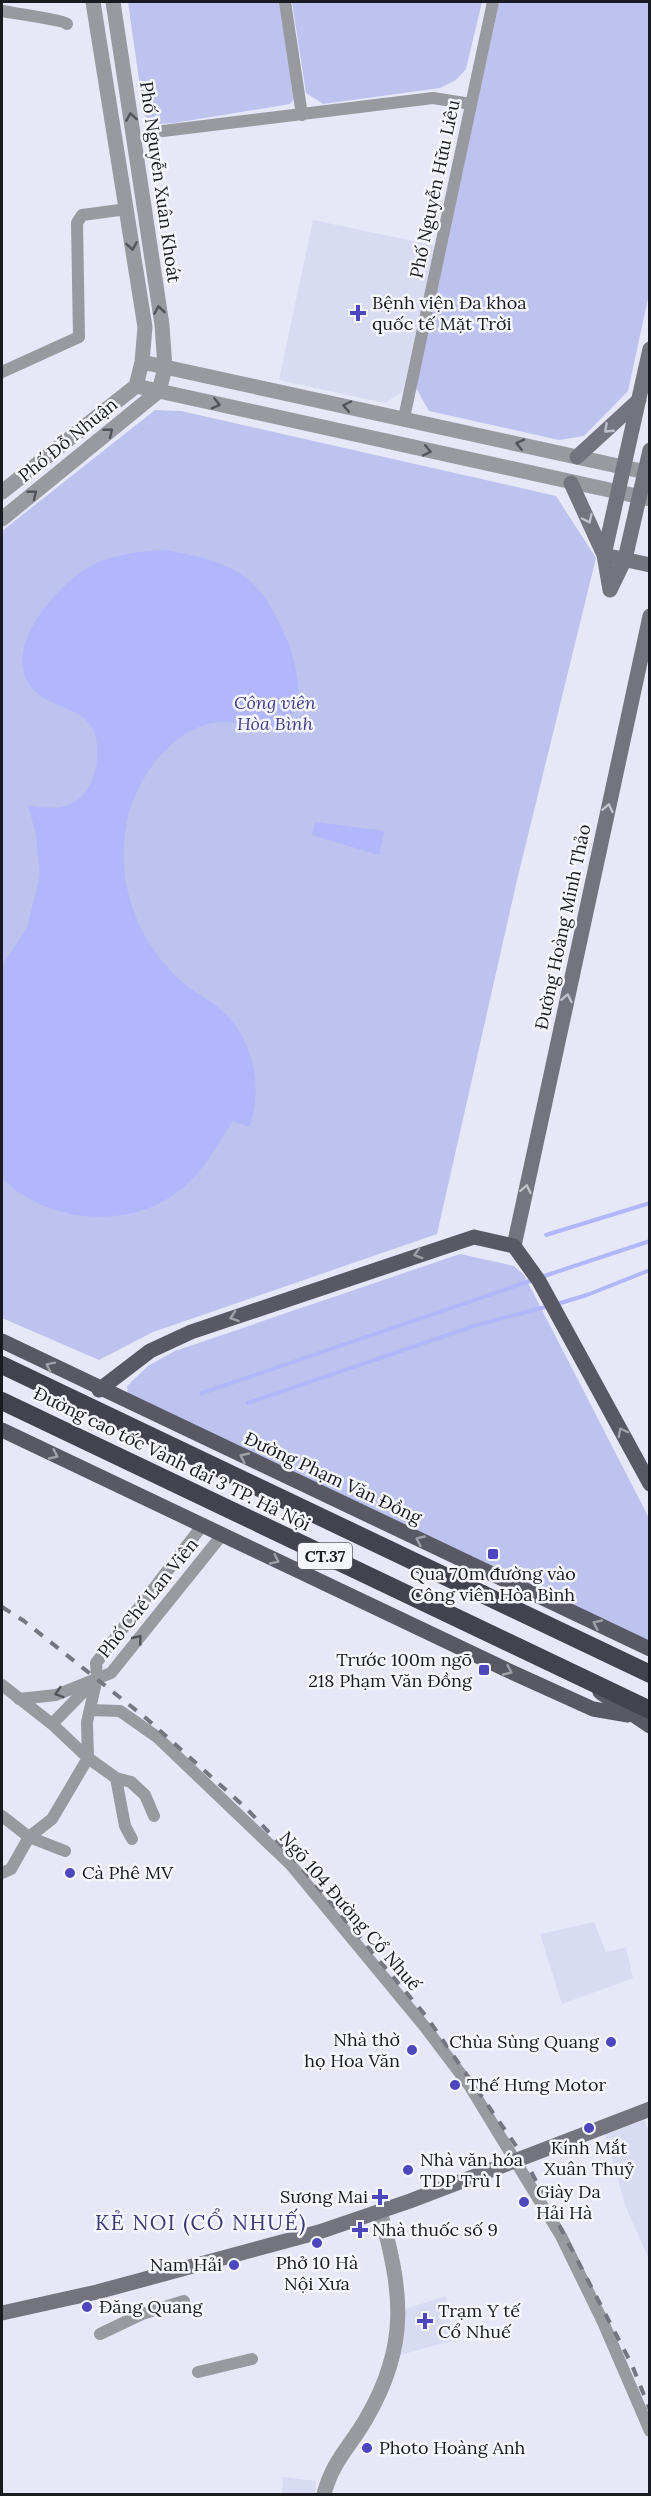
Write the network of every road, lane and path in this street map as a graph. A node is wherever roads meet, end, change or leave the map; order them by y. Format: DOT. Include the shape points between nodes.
graph roads {
  1 [pos="93,2"];
  2 [pos="113,2"];
  3 [pos="285,2"];
  4 [pos="493,2"];
  5 [pos="2,11"];
  6 [pos="67,24"];
  7 [pos="471,104"];
  8 [pos="302,115"];
  9 [pos="164,131"];
  10 [pos="130,174"];
  11 [pos="142,206"];
  12 [pos="127,208"];
  13 [pos="650,349"];
  14 [pos="142,363"];
  15 [pos="165,368"];
  16 [pos="2,372"];
  17 [pos="136,386"];
  18 [pos="159,391"];
  19 [pos="644,402"];
  20 [pos="404,418"];
  21 [pos="398,445"];
  22 [pos="650,450"];
  23 [pos="577,457"];
  24 [pos="624,467"];
  25 [pos="647,472"];
  26 [pos="572,483"];
  27 [pos="2,492"];
  28 [pos="619,493"];
  29 [pos="644,498"];
  30 [pos="2,519"];
  31 [pos="604,555"];
  32 [pos="625,559"];
  33 [pos="650,565"];
  34 [pos="650,616"];
  35 [pos="514,1246"];
  36 [pos="2,1341"];
  37 [pos="2,1364"];
  38 [pos="99,1390"];
  39 [pos="2,1401"];
  40 [pos="2,1407"];
  41 [pos="2,1430"];
  42 [pos="650,1484"];
  43 [pos="202,1526"];
  44 [pos="222,1535"];
  45 [pos="650,1649"];
  46 [pos="650,1669"];
  47 [pos="650,1674"];
  48 [pos="97,1678"];
  49 [pos="2,1685"];
  50 [pos="19,1699"];
  51 [pos="90,1710"];
  52 [pos="650,1710"];
  53 [pos="631,1716"];
  54 [pos="52,1724"];
  55 [pos="650,1726"];
  56 [pos="88,1758"];
  57 [pos="116,1778"];
  58 [pos="2,1815"];
  59 [pos="154,1816"];
  60 [pos="29,1837"];
  61 [pos="132,1839"];
  62 [pos="65,1851"];
  63 [pos="2,1873"];
  64 [pos="650,2109"];
  65 [pos="514,2160"];
  66 [pos="380,2211"];
  67 [pos="184,2301"];
  68 [pos="2,2313"];
  69 [pos="100,2334"];
  70 [pos="252,2359"];
  71 [pos="198,2372"];
  72 [pos="650,2431"];
  73 [pos="324,2494"];
  1 -- 10 [label="street, Phố Nguyễn Xuân Khoát"];
  10 -- 2 [label="street, Phố Nguyễn Xuân Khoát, one-way"];
  3 -- 8 [label="street"];
  4 -- 7 [label="street, Phố Nguyễn Hữu Liêu"];
  5 -- 6 [label="street"];
  7 -- 8 [label="street" via="433,98"];
  7 -- 20 [label="street, Phố Nguyễn Hữu Liêu"];
  8 -- 9 [label="street"];
  10 -- 11 [label="street, Phố Nguyễn Xuân Khoát"];
  10 -- 12 [label="street, Phố Nguyễn Xuân Khoát"];
  11 -- 12 [label="street"];
  15 -- 11 [label="street, Phố Nguyễn Xuân Khoát, one-way" via="162,325"];
  12 -- 14 [label="street, Phố Nguyễn Xuân Khoát, one-way" via="145,327"];
  12 -- 16 [label="street" via="82,215 77,223 79,337"];
  13 -- 19 [label="main road"];
  14 -- 15 [label="street"];
  14 -- 17 [label="street, Phố Nguyễn Xuân Khoát"];
  15 -- 18 [label="street, Phố Nguyễn Xuân Khoát"];
  20 -- 15 [label="street, one-way"];
  17 -- 18 [label="street"];
  17 -- 27 [label="street, Phố Đỗ Nhuận"];
  18 -- 21 [label="street, one-way"];
  30 -- 18 [label="street, Phố Đỗ Nhuận, one-way"];
  19 -- 23 [label="main road, one-way"];
  19 -- 24 [label="main road"];
  20 -- 21 [label="street"];
  23 -- 20 [label="street, one-way"];
  21 -- 26 [label="street, one-way"];
  22 -- 25 [label="main road"];
  23 -- 24 [label="street"];
  24 -- 25 [label="street"];
  24 -- 28 [label="main road"];
  25 -- 29 [label="main road"];
  26 -- 28 [label="street"];
  26 -- 31 [label="main road, one-way"];
  28 -- 29 [label="street"];
  28 -- 31 [label="main road"];
  29 -- 32 [label="main road"];
  31 -- 32 [label="main road"];
  31 -- 32 [label="main road" via="610,590"];
  32 -- 33 [label="main road"];
  35 -- 34 [label="main road, Đường Hoàng Minh Thảo, one-way"];
  35 -- 38 [label="main road, one-way" via="474,1237 191,1332 150,1351"];
  42 -- 35 [label="main road, one-way" via="539,1281"];
  38 -- 36 [label="main road, Đường Phạm Văn Đồng, one-way"];
  37 -- 46 [label="main road"];
  37 -- 47 [label="highway, Đường cao tốc Vành đai 3 TP. Hà Nội / CT.37"];
  45 -- 38 [label="main road, Đường Phạm Văn Đồng, one-way"];
  39 -- 52 [label="highway, Đường cao tốc Vành đai 3 TP. Hà Nội / CT.37"];
  40 -- 53 [label="main road" via="601,1692"];
  41 -- 43 [label="main road, one-way"];
  43 -- 44 [label="main road"];
  43 -- 48 [label="street, Phố Chế Lan Viên" via="96,1663"];
  48 -- 44 [label="street, Phố Chế Lan Viên, one-way" via="111,1673"];
  44 -- 53 [label="main road, one-way" via="593,1710"];
  48 -- 50 [label="street, one-way" via="56,1695"];
  48 -- 51 [label="street"];
  48 -- 54 [label="street, Phố Chế Lan Viên"];
  49 -- 50 [label="street"];
  50 -- 54 [label="street"];
  51 -- 56 [label="street"];
  51 -- 65 [label="street, Ngõ 104 Đường Cổ Nhuế" via="120,1711 157,1737 291,1865 469,2085"];
  53 -- 55 [label="main road"];
  54 -- 56 [label="street"];
  56 -- 57 [label="street"];
  56 -- 60 [label="street" via="52,1819"];
  57 -- 59 [label="street" via="131,1782 145,1796"];
  57 -- 61 [label="street" via="125,1826"];
  58 -- 60 [label="street"];
  60 -- 62 [label="street"];
  60 -- 63 [label="street" via="11,1869"];
  64 -- 65 [label="main road"];
  65 -- 66 [label="main road"];
  65 -- 72 [label="street, Ngõ 104 Đường Cổ Nhuế" via="561,2236"];
  66 -- 68 [label="main road" via="179,2271"];
  66 -- 73 [label="street" via="399,2297 396,2343 381,2394 342,2452"];
  67 -- 69 [label="street" via="142,2314"];
  70 -- 71 [label="street"];
}
